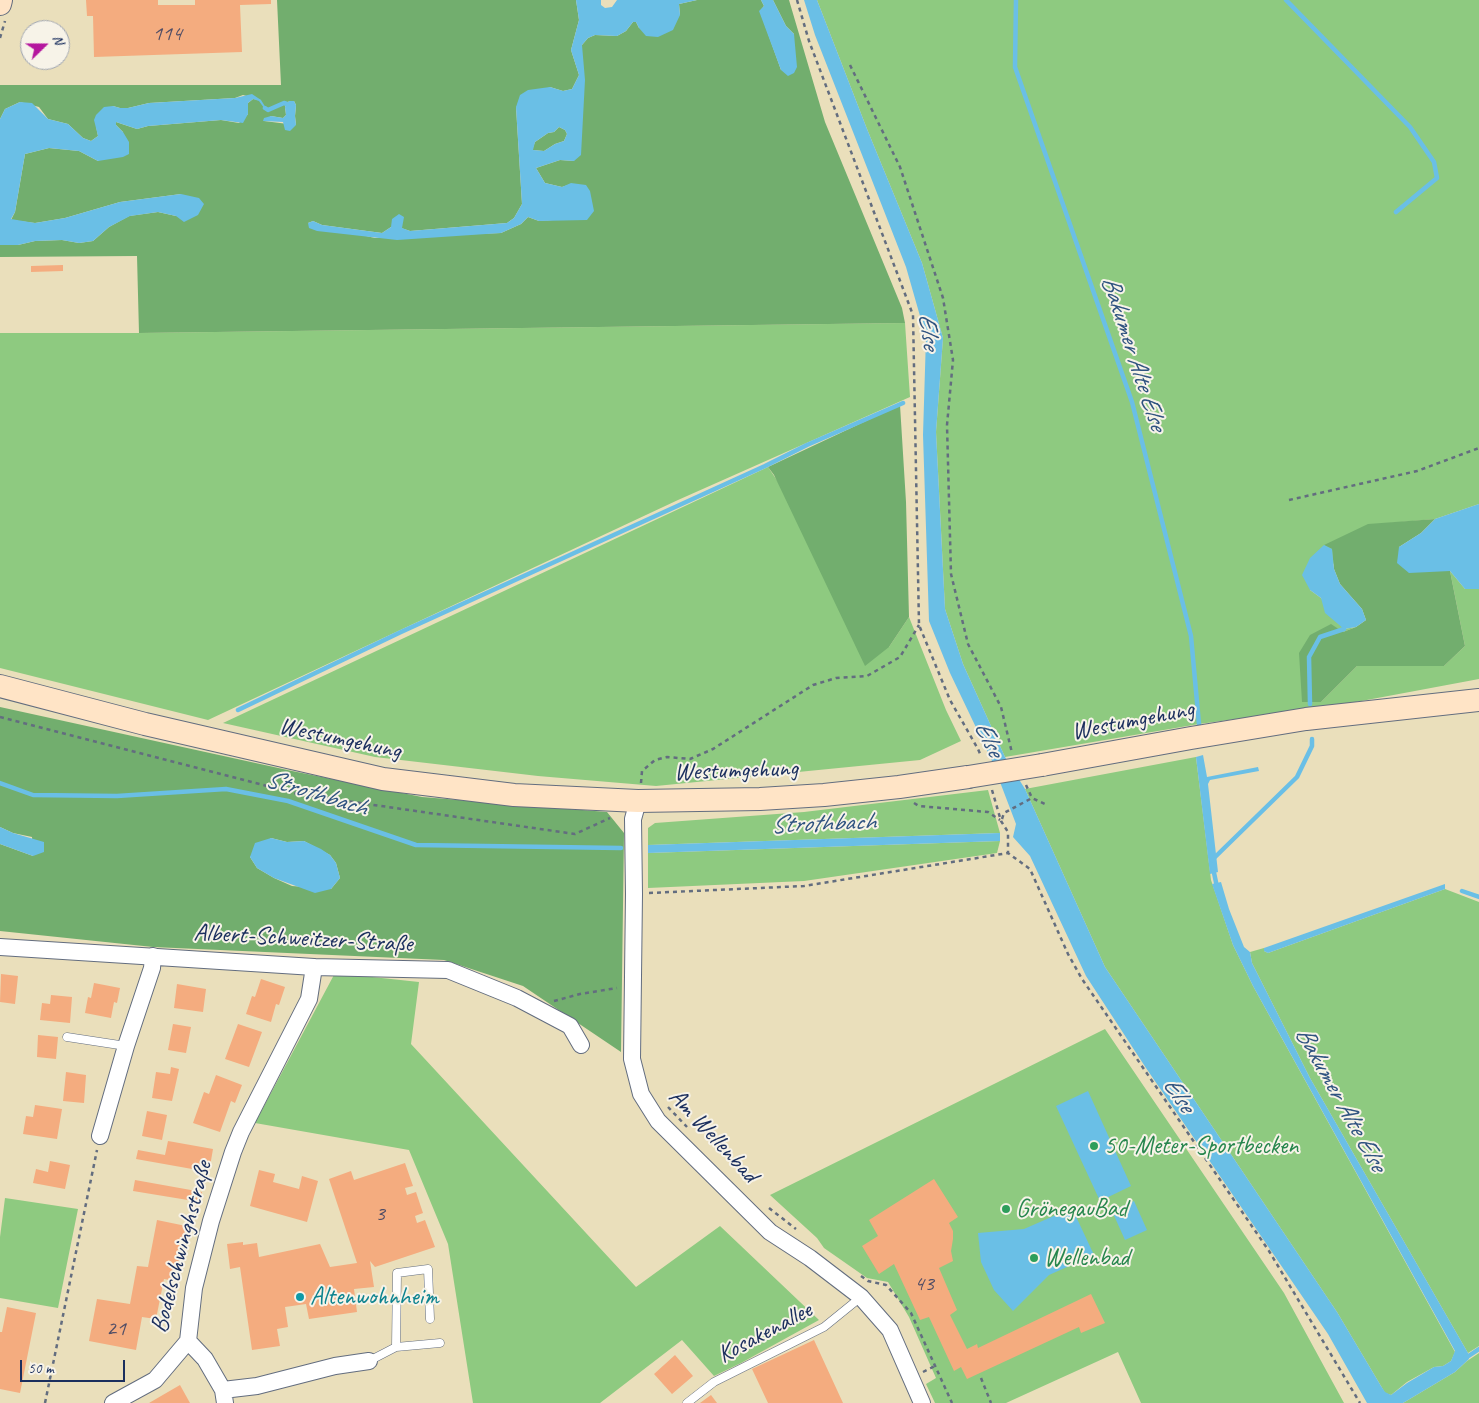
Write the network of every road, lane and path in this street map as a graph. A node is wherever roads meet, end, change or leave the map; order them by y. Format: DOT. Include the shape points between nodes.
graph roads {
  1 [pos="1,0"];
  2 [pos="797,0"];
  3 [pos="0,4"];
  4 [pos="850,65"];
  5 [pos="1479,448"];
  6 [pos="1289,500"];
  7 [pos="919,625"];
  8 [pos="0,686"];
  9 [pos="1479,700"];
  10 [pos="0,717"];
  11 [pos="1012,753"];
  12 [pos="981,758"];
  13 [pos="1024,780"];
  14 [pos="990,784"];
  15 [pos="910,798"];
  16 [pos="1031,799"];
  17 [pos="1047,805"];
  18 [pos="636,810"];
  19 [pos="1001,821"];
  20 [pos="1008,853"];
  21 [pos="634,894"];
  22 [pos="0,947"];
  23 [pos="153,956"];
  24 [pos="314,967"];
  25 [pos="633,986"];
  26 [pos="535,1007"];
  27 [pos="67,1037"];
  28 [pos="581,1045"];
  29 [pos="126,1046"];
  30 [pos="668,1107"];
  31 [pos="688,1127"];
  32 [pos="100,1136"];
  33 [pos="768,1207"];
  34 [pos="797,1230"];
  35 [pos="860,1276"];
  36 [pos="861,1297"];
  37 [pos="430,1319"];
  38 [pos="188,1341"];
  39 [pos="440,1343"];
  40 [pos="396,1347"];
  41 [pos="369,1361"];
  42 [pos="981,1378"];
  43 [pos="224,1396"];
  44 [pos="991,1402"];
  45 [pos="45,1403"];
  46 [pos="113,1403"];
  47 [pos="687,1403"];
  48 [pos="922,1403"];
  49 [pos="952,1403"];
  50 [pos="986,1403"];
  51 [pos="1360,1403"];
  1 -- 3 [label="main road"];
  2 -- 7 [label="path" via="809,41 913,316"];
  4 -- 11 [label="path" via="900,167 943,298 953,360 947,425 952,574 968,644 1000,707"];
  5 -- 6 [label="path" via="1417,471"];
  7 -- 12 [label="path" via="950,700"];
  7 -- 18 [label="path" via="900,658 867,676 836,678 813,685 714,749 690,759 667,757 655,760 642,771"];
  8 -- 18 [label="main road, Westumgehung" via="145,724 384,779"];
  9 -- 18 [label="main road, Westumgehung, bridge" via="1306,719 899,788"];
  10 -- 18 [label="path" via="298,794 575,834"];
  13 -- 16 [label="path"];
  14 -- 19 [label="path"];
  15 -- 19 [label="path" via="919,806 988,812"];
  16 -- 17 [label="path"];
  16 -- 19 [label="path" via="1004,813"];
  18 -- 21 [label="street, Am Wellenbad"];
  19 -- 20 [label="path" via="1008,832"];
  20 -- 21 [label="path" via="804,886"];
  20 -- 51 [label="path" via="1030,869 1082,979 1269,1251"];
  21 -- 25 [label="street, Am Wellenbad"];
  22 -- 23 [label="street, Albert-Schweitzer-Straße"];
  23 -- 24 [label="street, Albert-Schweitzer-Straße"];
  23 -- 29 [label="street"];
  24 -- 26 [label="street, Albert-Schweitzer-Straße" via="448,970"];
  24 -- 38 [label="street, Bodelschwinghstraße" via="309,999 233,1152 194,1288"];
  25 -- 26 [label="path" via="580,994"];
  25 -- 36 [label="street, Am Wellenbad" via="632,1059 641,1094 658,1121 770,1232"];
  26 -- 28 [label="street, Albert-Schweitzer-Straße" via="570,1026"];
  27 -- 29 [label="lane"];
  29 -- 32 [label="street"];
  30 -- 31 [label="path"];
  32 -- 45 [label="path"];
  33 -- 34 [label="path"];
  35 -- 49 [label="path" via="886,1285 911,1313"];
  36 -- 47 [label="lane, Kosakenallee" via="824,1327 714,1382"];
  36 -- 48 [label="street, Am Wellenbad" via="890,1330"];
  37 -- 40 [label="lane" via="428,1270 396,1273"];
  38 -- 43 [label="street" via="205,1359"];
  38 -- 46 [label="street, Bodelschwinghstraße" via="155,1380"];
  39 -- 40 [label="lane"];
  40 -- 41 [label="lane"];
  41 -- 43 [label="street" via="335,1366"];
  42 -- 44 [label="path"];
  44 -- 50 [label="path"];
}
